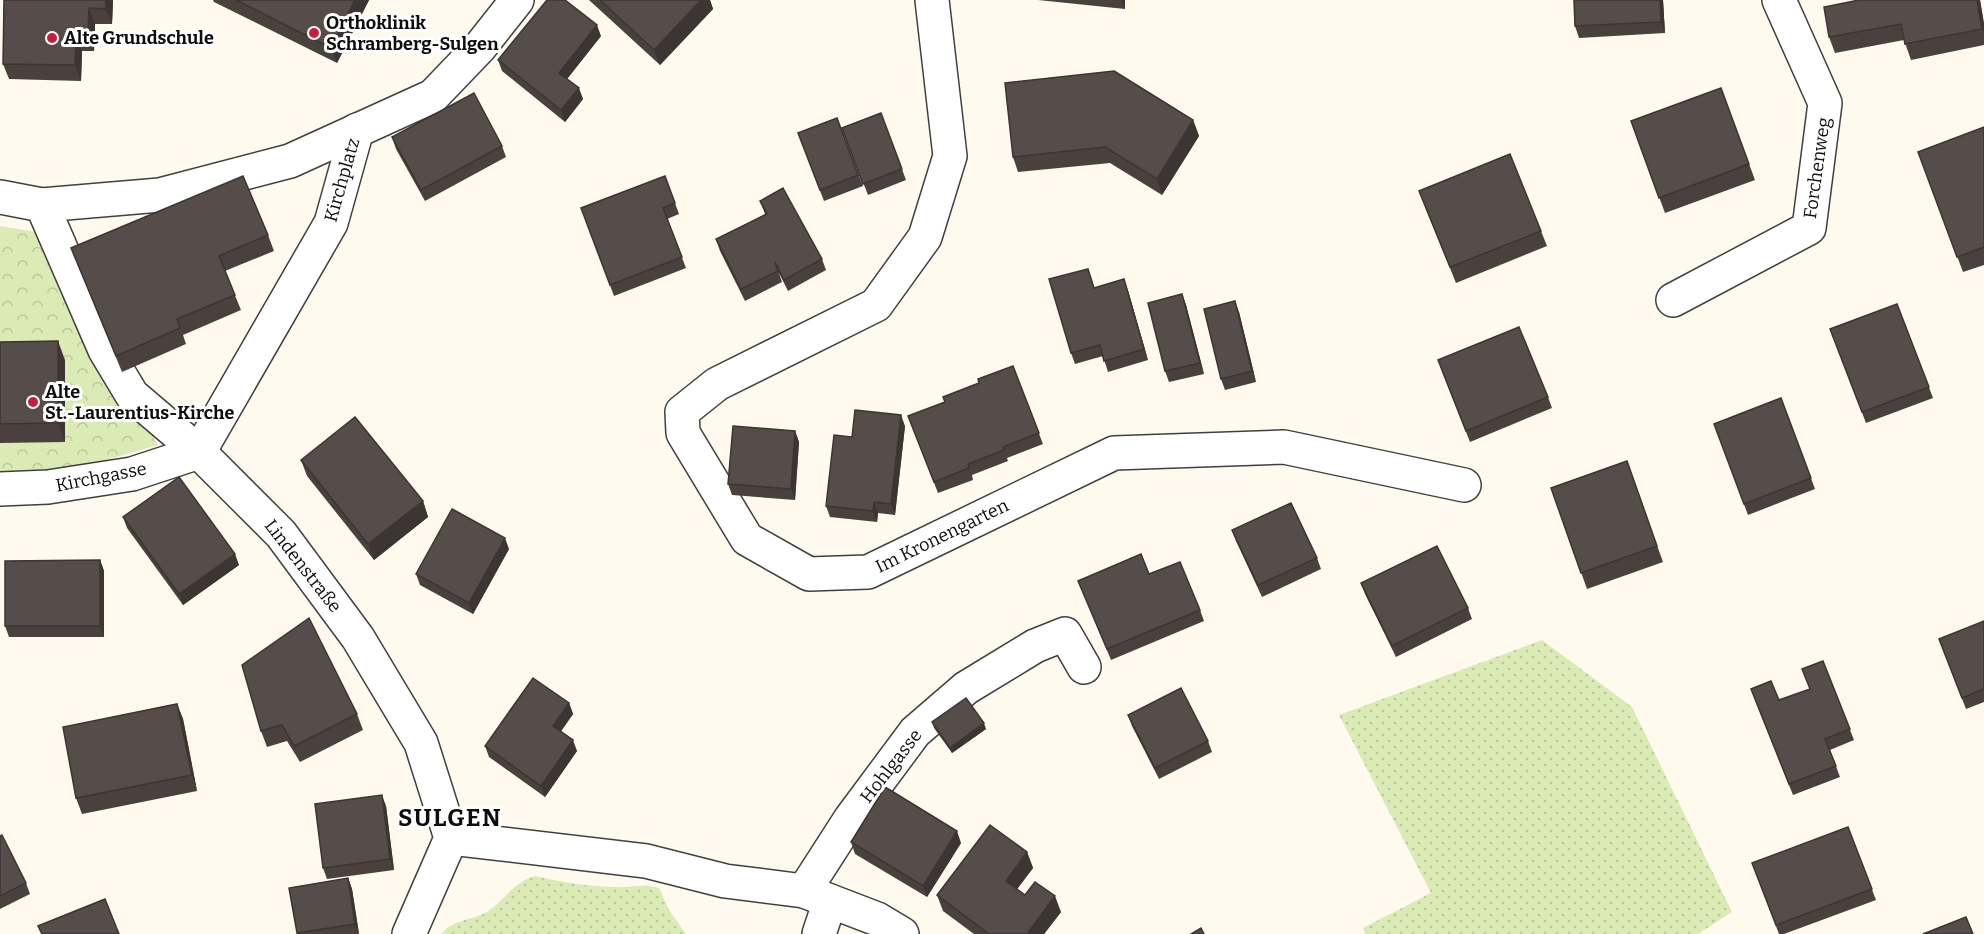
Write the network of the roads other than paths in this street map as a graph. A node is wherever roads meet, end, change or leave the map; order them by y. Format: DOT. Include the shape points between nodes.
graph roads {
  1 [pos="517,0"];
  2 [pos="932,0"];
  3 [pos="1779,0"];
  4 [pos="357,130"];
  5 [pos="0,197"];
  6 [pos="42,205"];
  7 [pos="1673,300"];
  8 [pos="200,452"];
  9 [pos="1464,485"];
  10 [pos="0,489"];
  11 [pos="1084,668"];
  12 [pos="451,838"];
  13 [pos="817,896"];
  14 [pos="409,934"];
  15 [pos="819,934"];
  16 [pos="902,934"];
  1 -- 4 [label="street" via="480,47 433,96"];
  2 -- 9 [label="street, Im Kronengarten" via="950,156 925,237 876,305 717,384 682,412 683,433 747,539 809,574 868,572 1114,453 1284,447"];
  3 -- 7 [label="street, Forchenweg" via="1825,103 1809,228"];
  4 -- 6 [label="street, Kirchplatz" via="290,161 160,195"];
  4 -- 8 [label="street, Kirchplatz" via="331,223"];
  5 -- 6 [label="street, Kirchplatz"];
  6 -- 8 [label="street, Lindenstraße" via="105,350 132,395"];
  8 -- 10 [label="street, Kirchgasse" via="132,474 48,487"];
  8 -- 12 [label="street, Lindenstraße" via="281,534 358,638 421,743"];
  11 -- 13 [label="street, Hohlgasse" via="1065,634 1035,646 966,688 915,732 851,818"];
  12 -- 13 [label="street" via="646,861 725,881"];
  12 -- 14 [label="street"];
  13 -- 15 [label="street"];
  13 -- 16 [label="street" via="877,919"];
}
